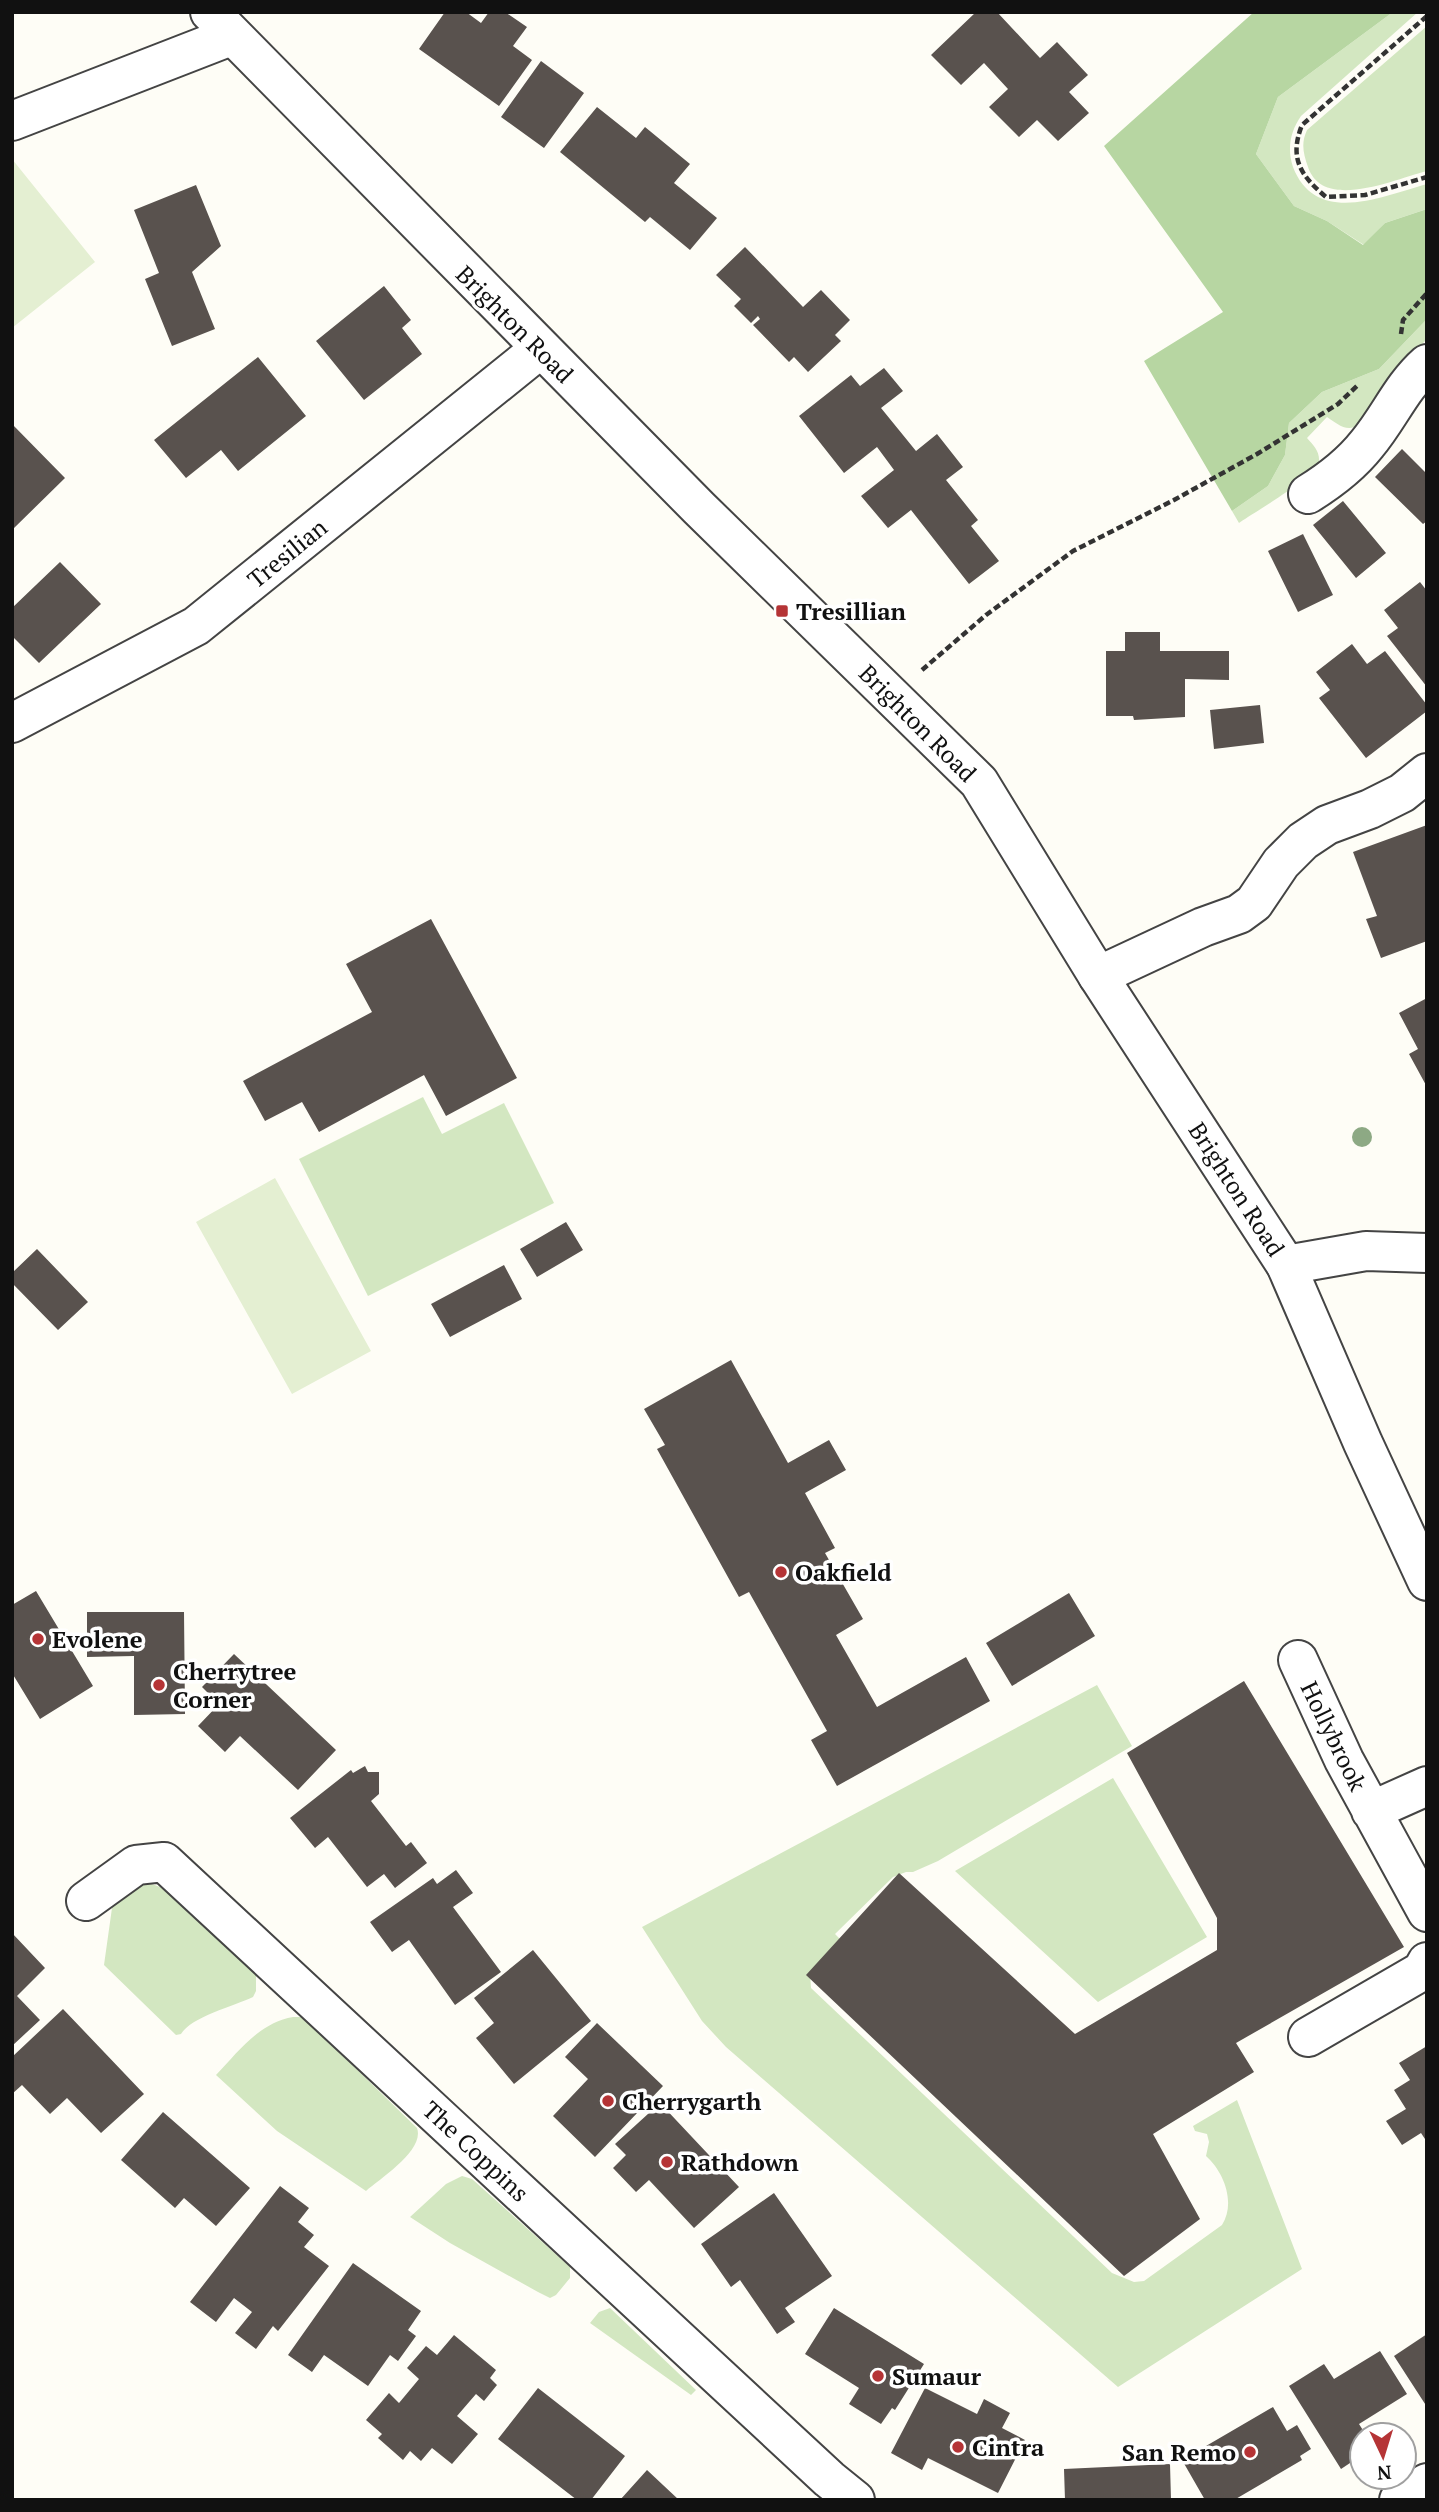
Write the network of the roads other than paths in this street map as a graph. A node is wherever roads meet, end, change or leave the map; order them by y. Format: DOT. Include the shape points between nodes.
graph roads {
  1 [pos="221,24"];
  2 [pos="12,121"];
  3 [pos="540,349"];
  4 [pos="1413,354"];
  5 [pos="1308,494"];
  6 [pos="12,723"];
  7 [pos="1427,773"];
  8 [pos="1098,976"];
  9 [pos="1427,1253"];
  10 [pos="1286,1265"];
  11 [pos="1427,1581"];
  12 [pos="1298,1660"];
  13 [pos="1427,1786"];
  14 [pos="1371,1811"];
  15 [pos="86,1901"];
  16 [pos="1427,1912"];
  17 [pos="1427,1962"];
  18 [pos="1308,2037"];
  19 [pos="1427,2483"];
  20 [pos="855,2500"];
  21 [pos="1399,2500"];
  1 -- 2 [label="street"];
  1 -- 3 [label="street, Brighton Road"];
  3 -- 6 [label="street, Tresilian" via="196,626"];
  3 -- 8 [label="street, Brighton Road" via="979,782"];
  4 -- 5 [label="street" via="1412,377 1367,445"];
  7 -- 8 [label="street" via="1402,793 1327,825 1303,841 1281,863 1254,903 1239,914"];
  8 -- 10 [label="street, Brighton Road"];
  9 -- 10 [label="street" via="1366,1251"];
  10 -- 11 [label="street, Brighton Road"];
  12 -- 14 [label="street, Hollybrook"];
  13 -- 14 [label="street, Hollybrook"];
  14 -- 16 [label="street, Hollybrook"];
  15 -- 20 [label="street, The Coppins" via="135,1866 164,1862"];
  17 -- 18 [label="street" via="1422,1970"];
  19 -- 21 [label="street"];
}
